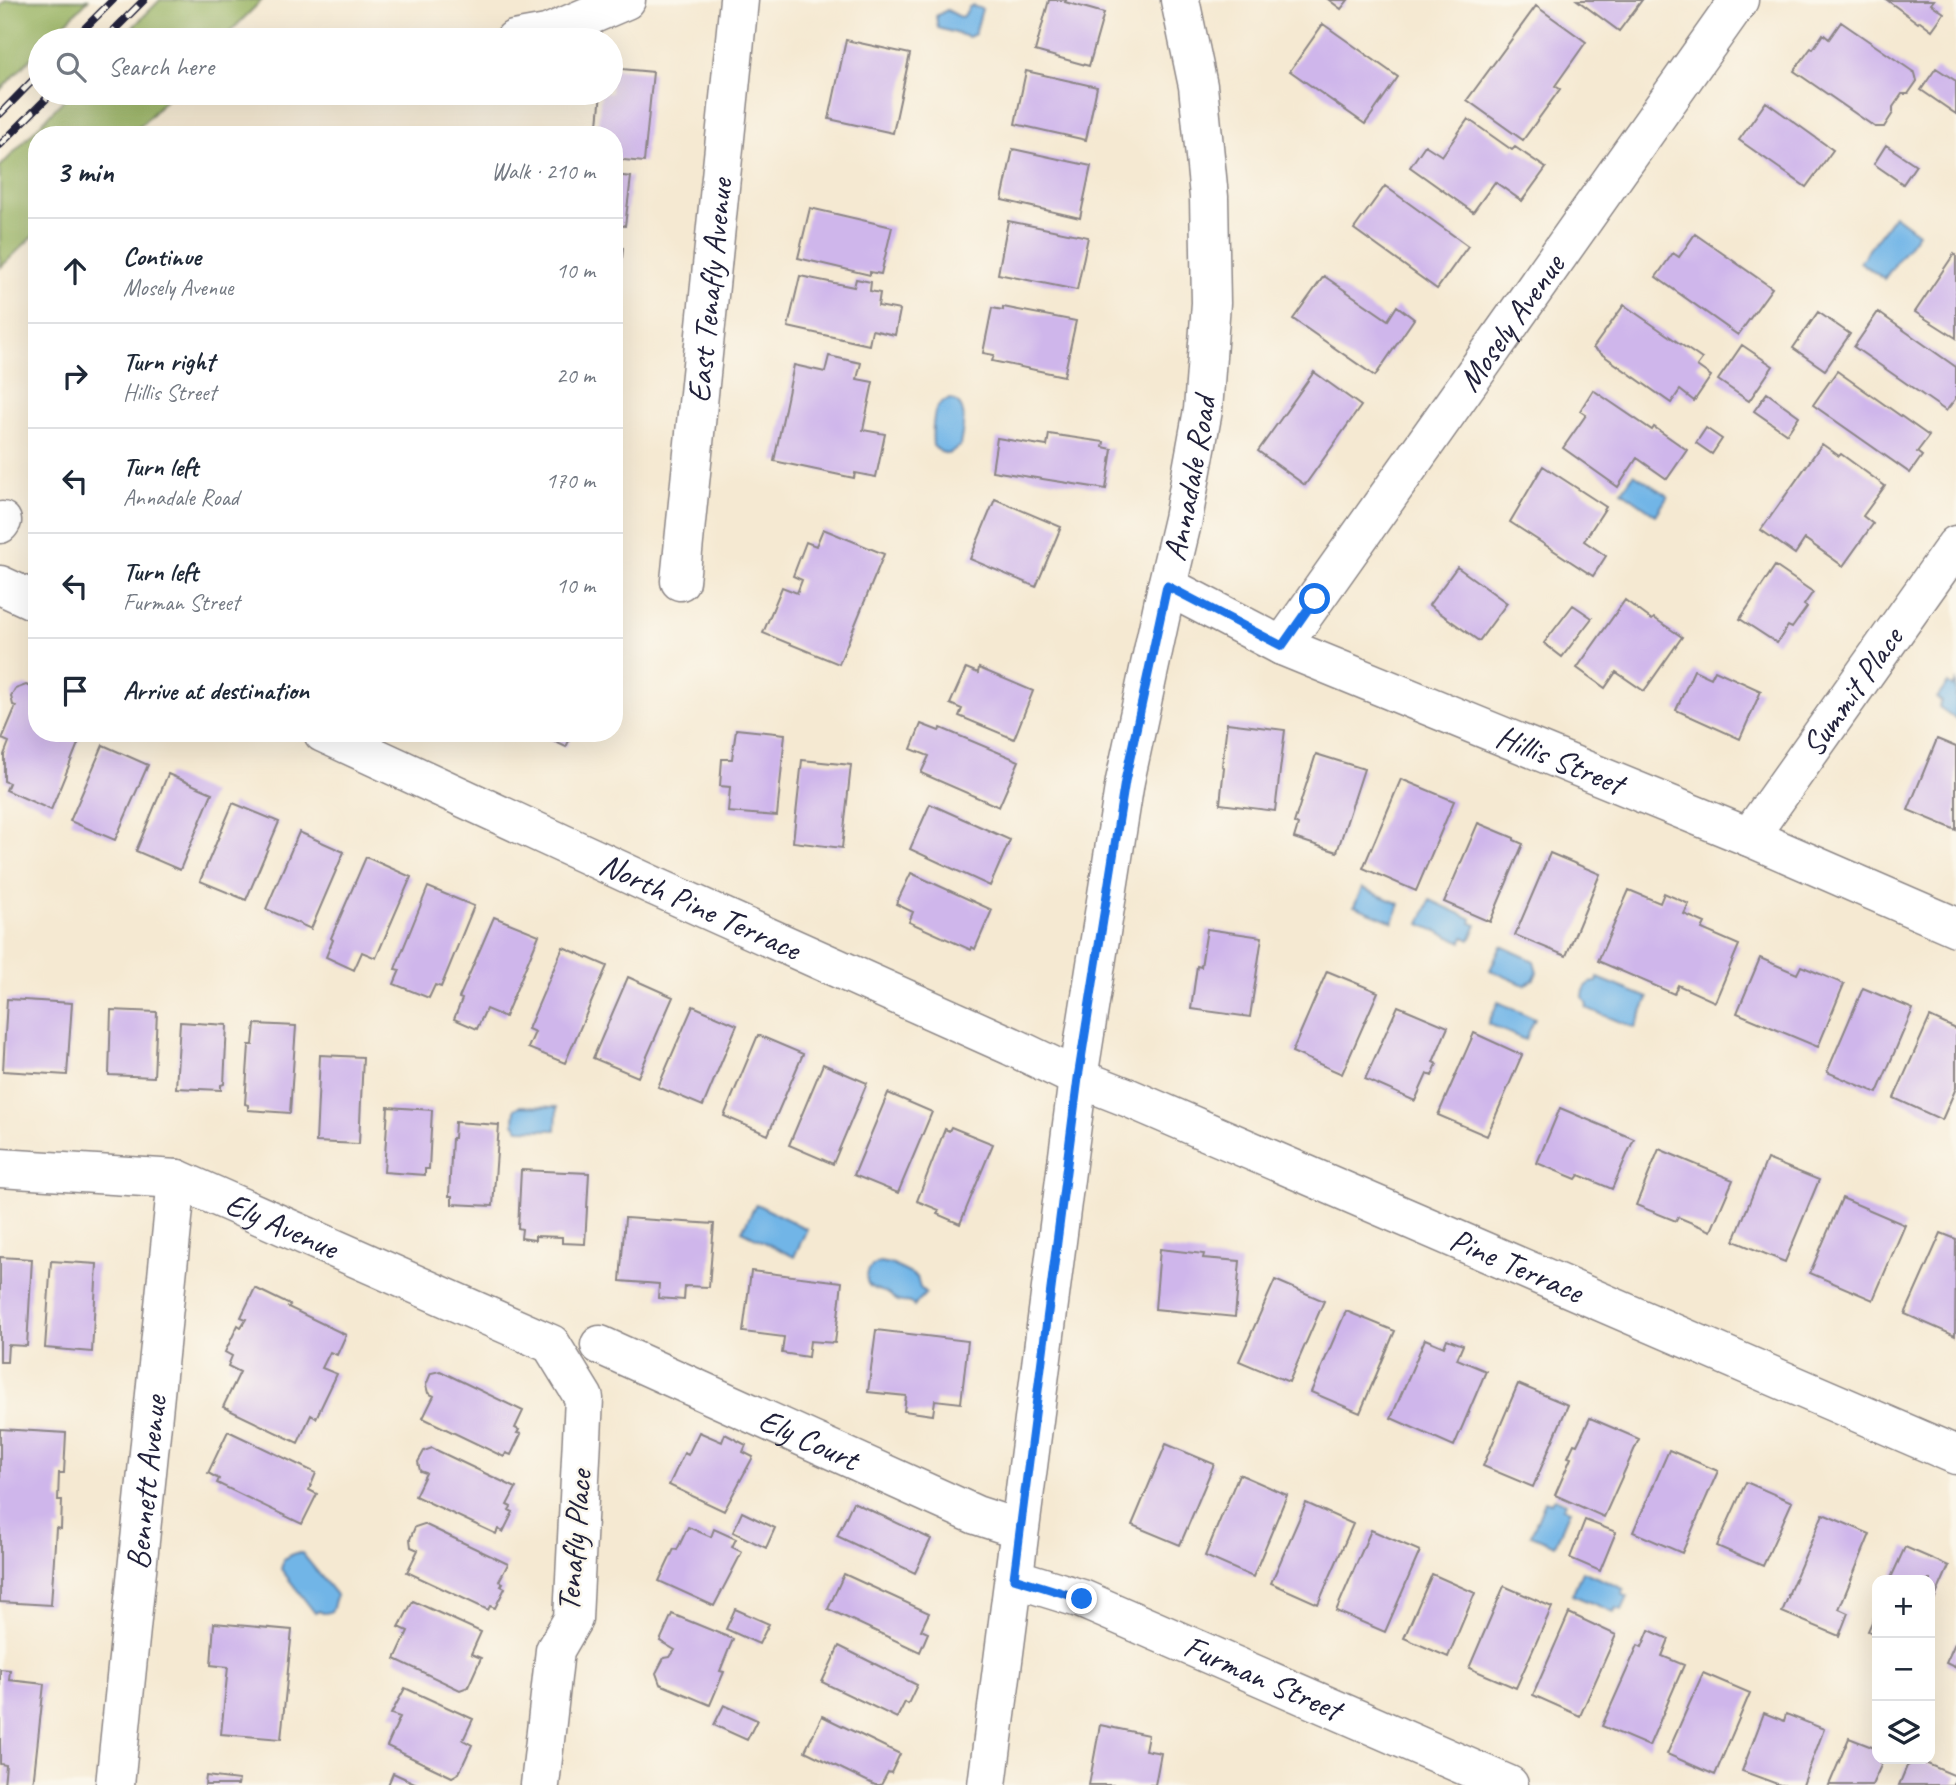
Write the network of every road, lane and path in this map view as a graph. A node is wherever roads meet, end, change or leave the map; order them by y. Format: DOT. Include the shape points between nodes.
graph roads {
  1 [pos="626,0"];
  2 [pos="739,0"];
  3 [pos="1180,0"];
  4 [pos="1739,0"];
  5 [pos="561,28"];
  6 [pos="1956,545"];
  7 [pos="680,581"];
  8 [pos="0,585"];
  9 [pos="1167,586"];
  10 [pos="28,598"];
  11 [pos="1282,646"];
  12 [pos="342,742"];
  13 [pos="1749,836"];
  14 [pos="1956,927"];
  15 [pos="1078,1078"];
  16 [pos="0,1168"];
  17 [pos="177,1179"];
  18 [pos="551,1344"];
  19 [pos="600,1345"];
  20 [pos="1956,1455"];
  21 [pos="1019,1529"];
  22 [pos="1014,1578"];
  23 [pos="115,1785"];
  24 [pos="540,1785"];
  25 [pos="987,1785"];
  26 [pos="1510,1785"];
  1 -- 5 [label="street"];
  2 -- 7 [label="street, East Tenafly Avenue"];
  3 -- 9 [label="street, Annadale Road" via="1198,86 1208,183 1211,303 1203,410"];
  4 -- 11 [label="street, Mosely Avenue"];
  6 -- 13 [label="street, Summit Place"];
  8 -- 10 [label="street"];
  9 -- 11 [label="street, Hillis Street"];
  9 -- 15 [label="street, Annadale Road" via="1125,781"];
  11 -- 13 [label="street, Hillis Street"];
  12 -- 15 [label="street, North Pine Terrace"];
  13 -- 14 [label="street, Hillis Street"];
  15 -- 20 [label="street, Pine Terrace"];
  15 -- 21 [label="street, Annadale Road"];
  16 -- 17 [label="street, Ely Avenue"];
  17 -- 18 [label="street, Ely Avenue"];
  17 -- 23 [label="street, Bennett Avenue"];
  18 -- 24 [label="street, Tenafly Place" via="584,1398 573,1619 555,1650"];
  19 -- 21 [label="street, Ely Court" via="976,1515"];
  21 -- 22 [label="street, Annadale Road"];
  22 -- 25 [label="street, Annadale Road"];
  22 -- 26 [label="street, Furman Street" via="1082,1599"];
}
